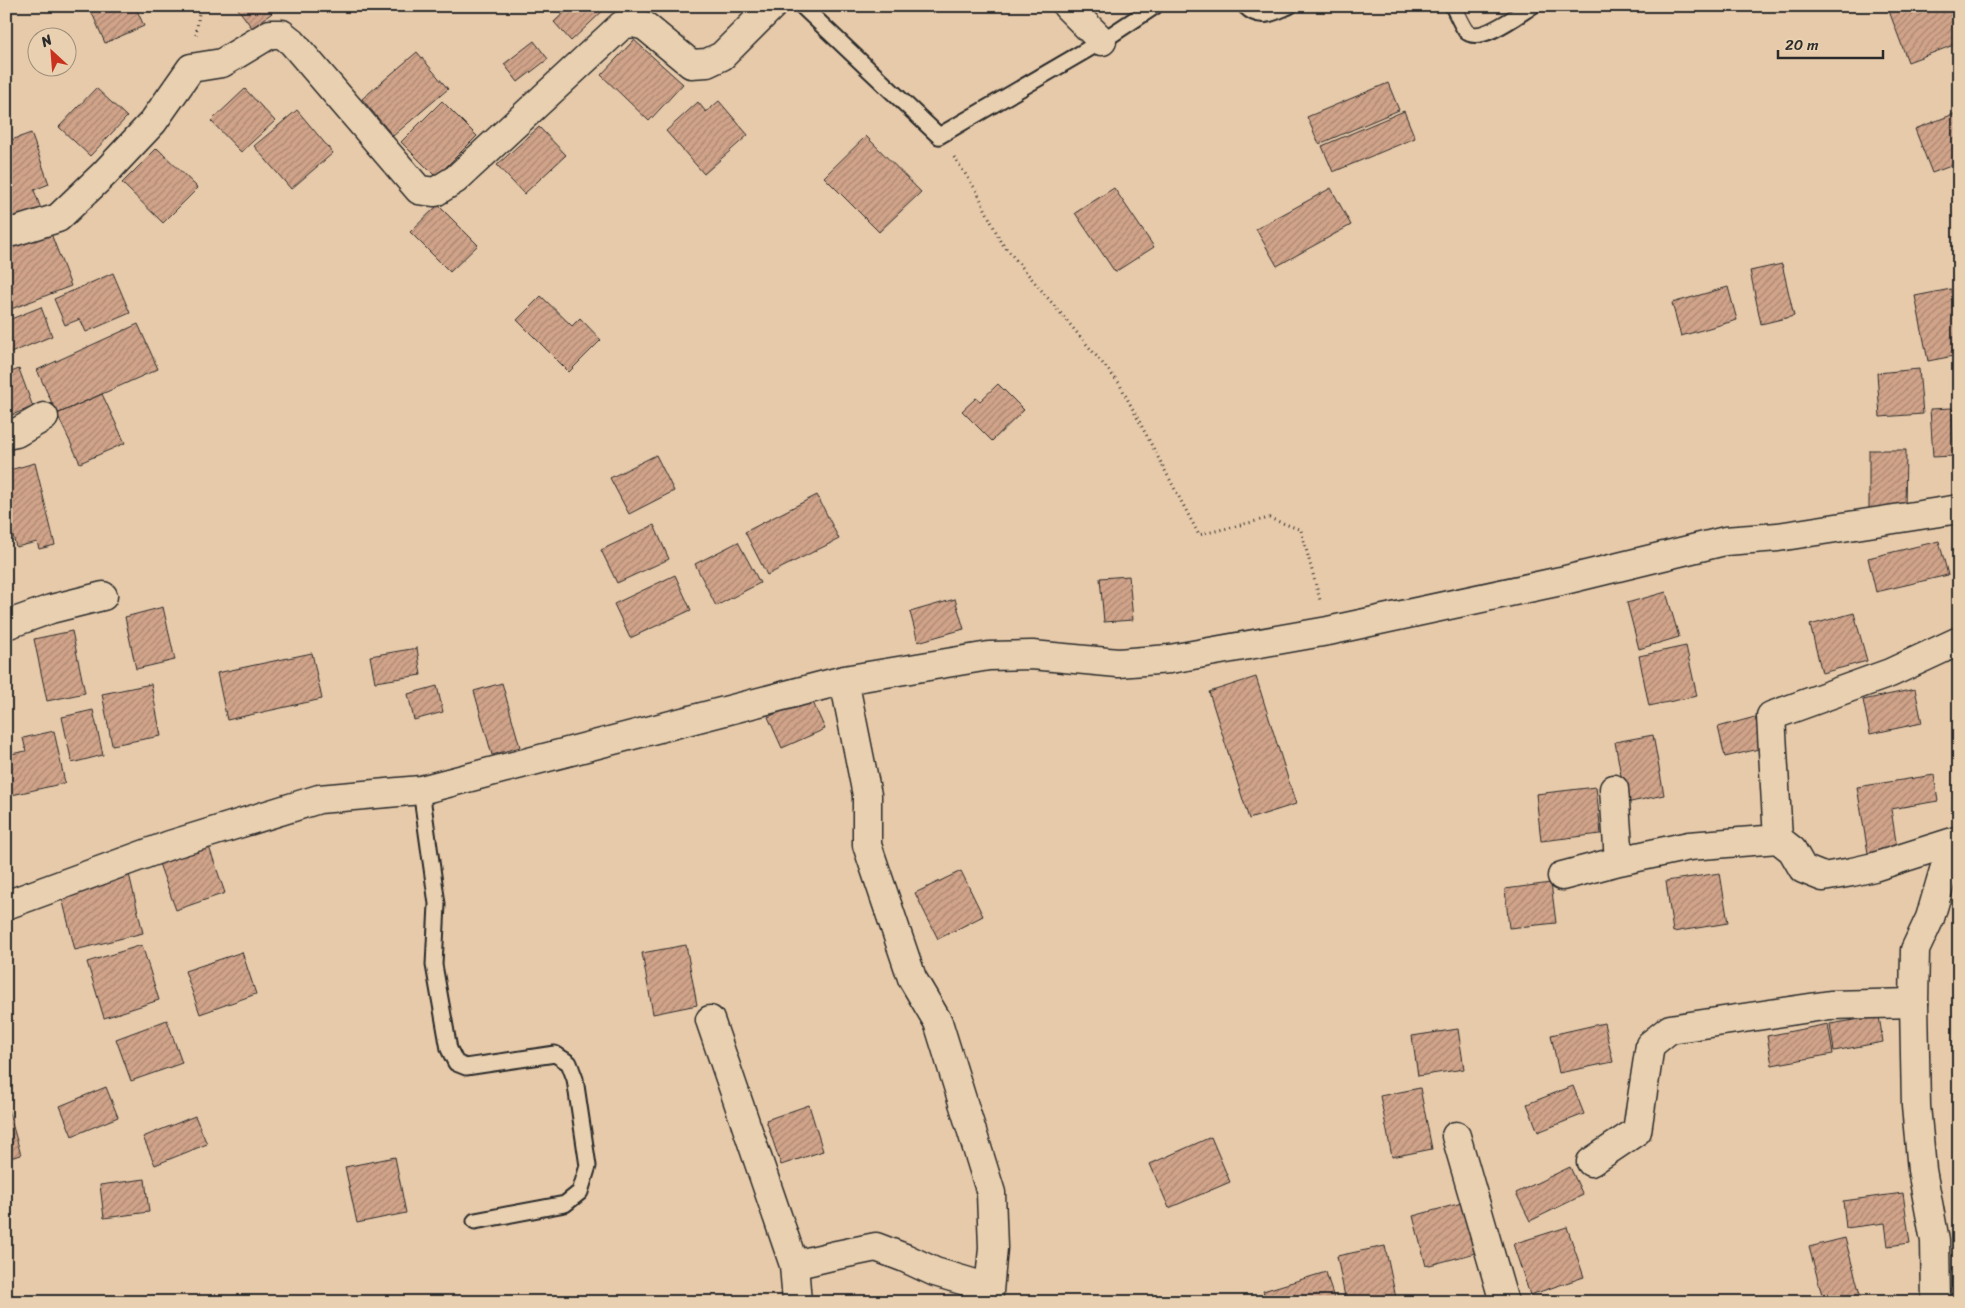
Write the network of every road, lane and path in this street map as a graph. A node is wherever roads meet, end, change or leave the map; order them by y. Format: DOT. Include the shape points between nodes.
graph roads {
  1 [pos="772,6"];
  2 [pos="802,6"];
  3 [pos="1068,6"];
  4 [pos="1156,6"];
  5 [pos="1245,6"];
  6 [pos="1289,6"];
  7 [pos="1453,6"];
  8 [pos="1532,6"];
  9 [pos="1102,41"];
  10 [pos="939,136"];
  11 [pos="6,229"];
  12 [pos="44,417"];
  13 [pos="6,435"];
  14 [pos="1959,510"];
  15 [pos="103,596"];
  16 [pos="6,625"];
  17 [pos="1328,631"];
  18 [pos="1959,641"];
  19 [pos="844,680"];
  20 [pos="1614,789"];
  21 [pos="421,790"];
  22 [pos="1778,839"];
  23 [pos="1959,840"];
  24 [pos="1959,846"];
  25 [pos="1619,861"];
  26 [pos="1951,869"];
  27 [pos="1562,876"];
  28 [pos="6,905"];
  29 [pos="1914,1003"];
  30 [pos="710,1020"];
  31 [pos="1456,1136"];
  32 [pos="1591,1162"];
  33 [pos="475,1221"];
  34 [pos="794,1265"];
  35 [pos="989,1295"];
  36 [pos="797,1302"];
  37 [pos="1504,1302"];
  38 [pos="1936,1302"];
  1 -- 11 [label="street" via="722,56 707,63 691,64 644,26 633,22 622,25 456,179 435,192 419,190 292,42 282,34 270,34 222,63 191,68 153,122 58,218 13,232"];
  2 -- 10 [label="lane"];
  3 -- 9 [label="street"];
  4 -- 9 [label="lane"];
  5 -- 6 [label="lane" via="1250,12 1266,16"];
  7 -- 8 [label="lane" via="1467,32 1474,36 1485,34"];
  9 -- 10 [label="lane"];
  10 -- 17 [label="path" via="976,190 1001,242 1119,383 1199,535 1269,518 1301,530"];
  12 -- 13 [label="street"];
  14 -- 17 [label="street" via="1778,537 1725,541 1561,581"];
  15 -- 16 [label="street"];
  17 -- 19 [label="street" via="1170,659 1118,663 1032,655 989,656"];
  18 -- 22 [label="street" via="1890,673 1771,716"];
  19 -- 21 [label="street"];
  19 -- 35 [label="street" via="867,795 867,844 912,978 938,1022 990,1193 993,1248"];
  20 -- 25 [label="street"];
  21 -- 28 [label="street" via="319,799 170,845"];
  21 -- 33 [label="lane" via="437,904 434,965 449,1049 456,1063 466,1067 556,1054 569,1063 576,1079 588,1166 580,1192 565,1204"];
  22 -- 23 [label="street" via="1792,850 1803,870 1822,877 1874,867"];
  22 -- 25 [label="street" via="1689,846"];
  24 -- 26 [label="street"];
  25 -- 27 [label="street"];
  26 -- 29 [label="street" via="1915,950"];
  29 -- 32 [label="street" via="1830,1005 1670,1030 1650,1046 1637,1131"];
  29 -- 38 [label="street" via="1916,1106 1922,1170 1935,1241"];
  30 -- 34 [label="street"];
  31 -- 37 [label="street"];
  34 -- 35 [label="street" via="876,1247"];
  34 -- 36 [label="street"];
}
